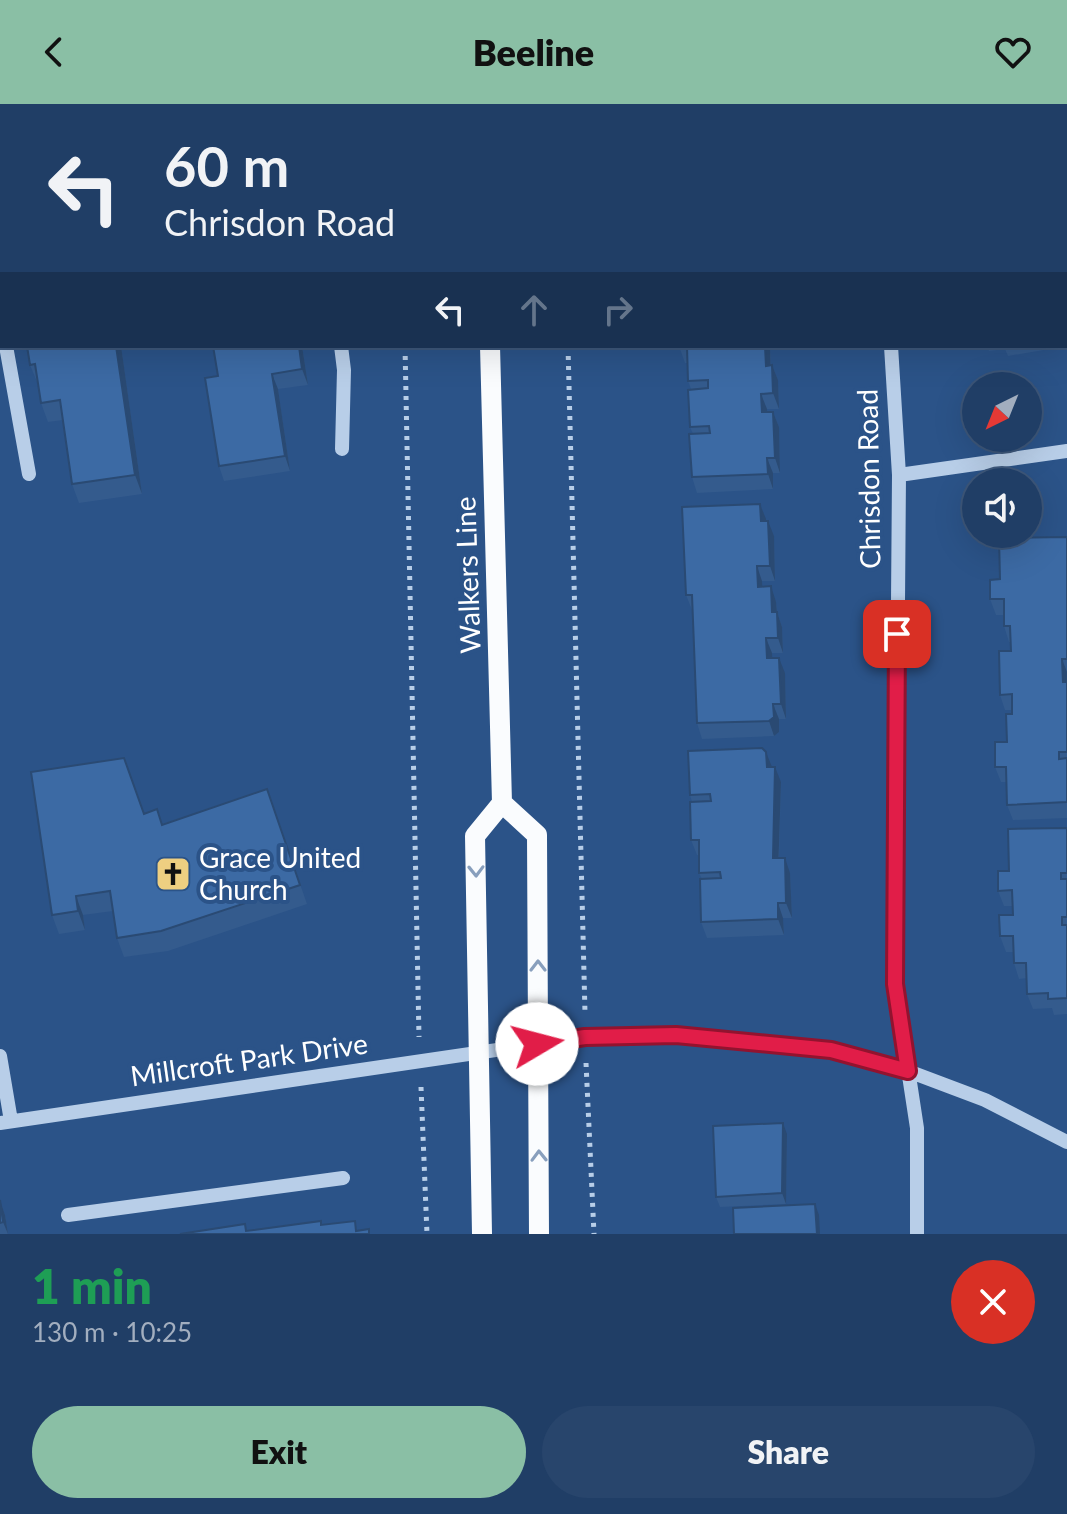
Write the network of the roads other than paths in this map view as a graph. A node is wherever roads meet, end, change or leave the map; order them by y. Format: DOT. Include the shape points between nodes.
graph roads {
  1 [pos="6,348"];
  2 [pos="341,348"];
  3 [pos="490,348"];
  4 [pos="891,348"];
  5 [pos="342,449"];
  6 [pos="1067,451"];
  7 [pos="29,474"];
  8 [pos="899,475"];
  9 [pos="502,803"];
  10 [pos="537,1044"];
  11 [pos="478,1052"];
  12 [pos="0,1056"];
  13 [pos="908,1071"];
  14 [pos="6,1122"];
  15 [pos="1067,1142"];
  16 [pos="343,1178"];
  17 [pos="68,1215"];
  18 [pos="482,1234"];
  19 [pos="539,1234"];
  20 [pos="917,1234"];
  1 -- 7 [label="street"];
  2 -- 5 [label="street"];
  3 -- 9 [label="main road, Walkers Line"];
  4 -- 8 [label="street, Chrisdon Road"];
  6 -- 8 [label="street"];
  8 -- 13 [label="street, Chrisdon Road" via="895,984"];
  10 -- 9 [label="main road, one-way" via="537,835"];
  9 -- 11 [label="main road, one-way" via="475,836"];
  10 -- 11 [label="street, Millcroft Park Drive"];
  10 -- 13 [label="street, Millcroft Park Drive" via="676,1035 831,1050"];
  19 -- 10 [label="main road, one-way"];
  11 -- 14 [label="street, Millcroft Park Drive"];
  11 -- 18 [label="main road"];
  12 -- 14 [label="street"];
  13 -- 15 [label="street, Millcroft Park Drive" via="985,1100"];
  13 -- 20 [label="street, Chrisdon Road" via="917,1128"];
  16 -- 17 [label="street"];
}
